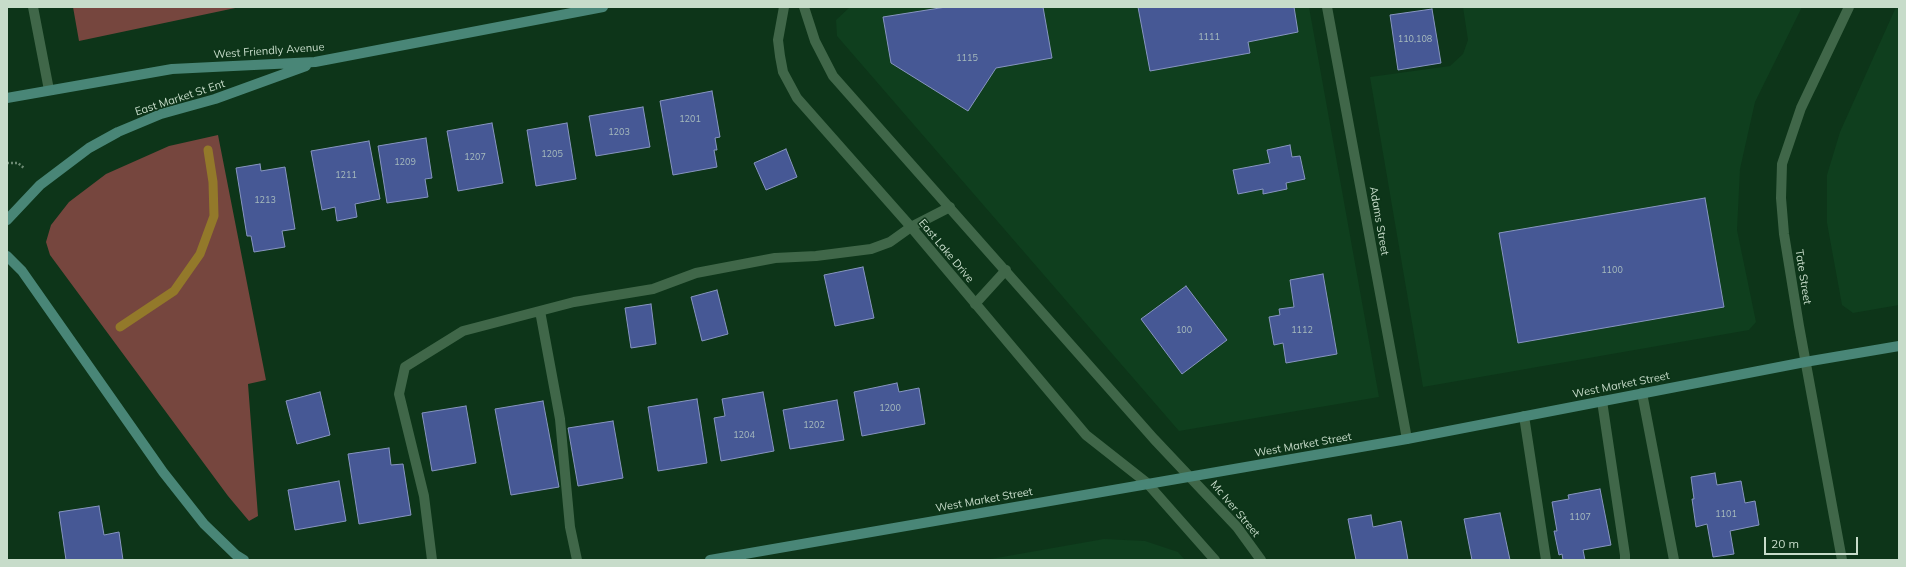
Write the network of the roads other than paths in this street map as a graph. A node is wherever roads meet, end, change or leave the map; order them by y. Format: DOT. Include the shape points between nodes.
graph roads {
  1 [pos="33,7"];
  2 [pos="603,7"];
  3 [pos="784,7"];
  4 [pos="804,7"];
  5 [pos="1327,7"];
  6 [pos="1849,7"];
  7 [pos="315,62"];
  8 [pos="49,90"];
  9 [pos="7,98"];
  10 [pos="950,207"];
  11 [pos="7,220"];
  12 [pos="911,227"];
  13 [pos="7,256"];
  14 [pos="1006,270"];
  15 [pos="975,304"];
  16 [pos="540,311"];
  17 [pos="1899,346"];
  18 [pos="1806,362"];
  19 [pos="1642,393"];
  20 [pos="1602,401"];
  21 [pos="1524,416"];
  22 [pos="1408,439"];
  23 [pos="1190,475"];
  24 [pos="1147,483"];
  25 [pos="244,560"];
  26 [pos="432,560"];
  27 [pos="576,560"];
  28 [pos="710,560"];
  29 [pos="1215,560"];
  30 [pos="1261,560"];
  31 [pos="1546,560"];
  32 [pos="1625,560"];
  33 [pos="1674,560"];
  34 [pos="1842,560"];
  1 -- 8 [label="street"];
  2 -- 7 [label="main road, West Friendly Avenue"];
  3 -- 12 [label="street, East Lake Drive" via="778,40 780,56 784,72 797,98"];
  4 -- 10 [label="street" via="815,41 833,76"];
  5 -- 22 [label="street, Adams Street"];
  6 -- 18 [label="street, Tate Street" via="1801,108 1782,164 1784,234"];
  7 -- 8 [label="main road, West Friendly Avenue" via="172,69"];
  7 -- 11 [label="main road, East Market St Ent" via="215,99 161,114 118,132 89,148 40,185"];
  8 -- 9 [label="main road, West Friendly Avenue"];
  10 -- 12 [label="street"];
  10 -- 14 [label="street"];
  12 -- 15 [label="street, East Lake Drive"];
  12 -- 16 [label="street" via="890,242 871,249 775,258 696,273 653,289 574,302"];
  13 -- 25 [label="main road" via="22,271 172,484 204,524"];
  14 -- 15 [label="street"];
  14 -- 23 [label="street" via="1154,439"];
  15 -- 24 [label="street, East Lake Drive" via="1086,435"];
  16 -- 26 [label="street" via="463,331 405,367 399,394 424,496"];
  16 -- 27 [label="street" via="560,419 566,494"];
  17 -- 18 [label="main road, West Market Street"];
  18 -- 19 [label="main road, West Market Street"];
  18 -- 34 [label="street, Tate Street"];
  19 -- 20 [label="main road, West Market Street"];
  19 -- 33 [label="street"];
  20 -- 21 [label="main road, West Market Street"];
  20 -- 32 [label="street"];
  21 -- 22 [label="main road, West Market Street"];
  21 -- 31 [label="street"];
  22 -- 23 [label="main road, West Market Street"];
  23 -- 24 [label="main road, West Market Street"];
  23 -- 30 [label="street, Mc Iver Street" via="1237,527"];
  24 -- 28 [label="main road, West Market Street"];
  24 -- 29 [label="street"];
}
